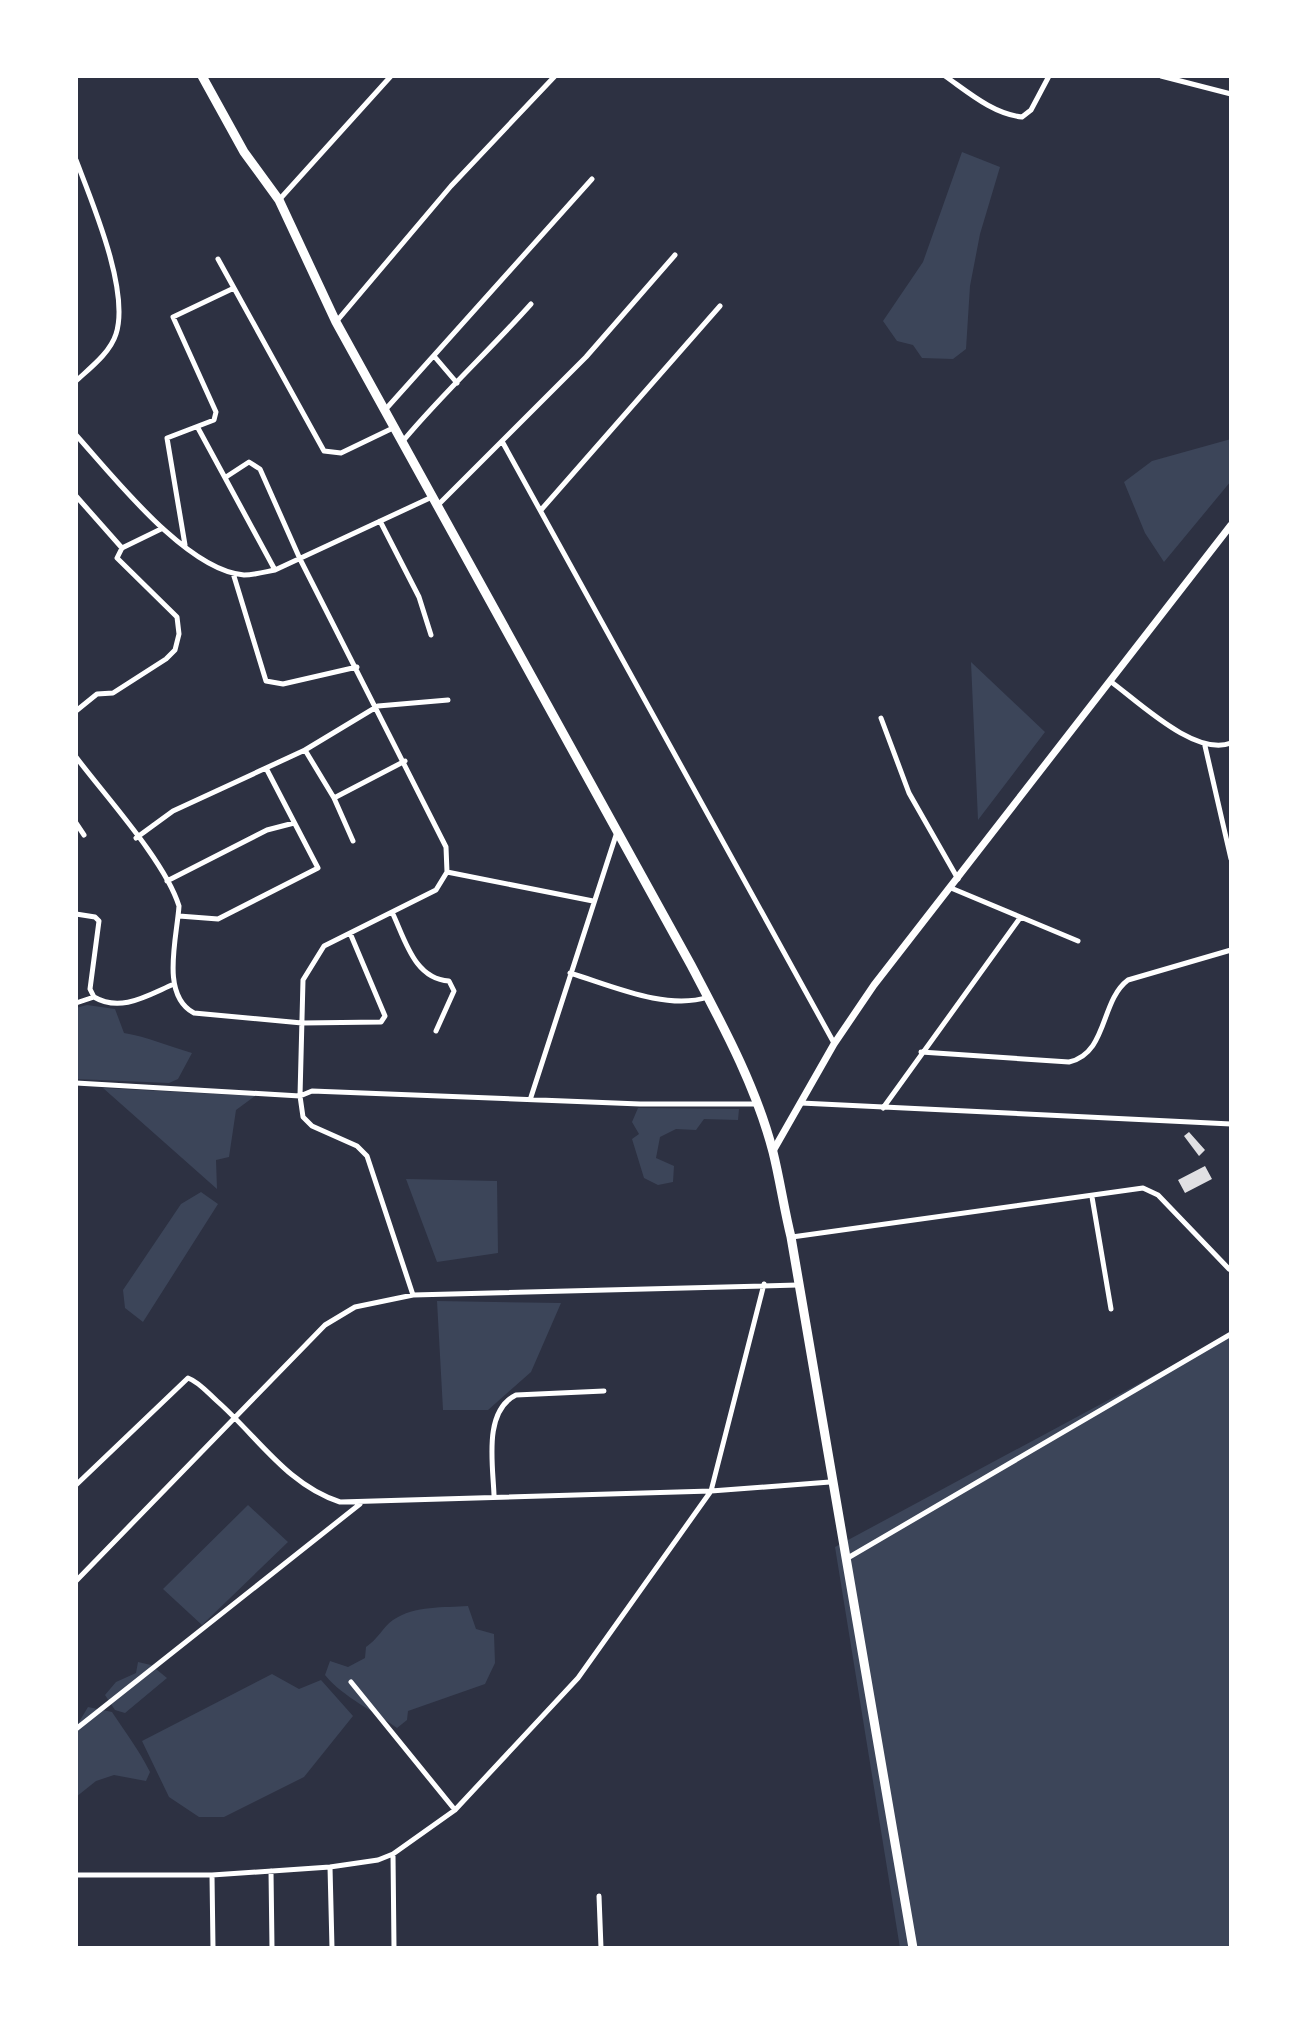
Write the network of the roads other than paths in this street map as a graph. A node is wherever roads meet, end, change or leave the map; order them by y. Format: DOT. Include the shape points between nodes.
graph roads {
  1 [pos="202,76"];
  2 [pos="391,76"];
  3 [pos="555,76"];
  4 [pos="945,76"];
  5 [pos="1049,76"];
  6 [pos="1161,76"];
  7 [pos="1231,94"];
  8 [pos="76,160"];
  9 [pos="592,179"];
  10 [pos="279,200"];
  11 [pos="675,255"];
  12 [pos="218,259"];
  13 [pos="234,288"];
  14 [pos="531,304"];
  15 [pos="720,306"];
  16 [pos="336,322"];
  17 [pos="434,356"];
  18 [pos="76,381"];
  19 [pos="457,383"];
  20 [pos="385,410"];
  21 [pos="394,427"];
  22 [pos="198,428"];
  23 [pos="76,435"];
  24 [pos="402,442"];
  25 [pos="503,443"];
  26 [pos="226,477"];
  27 [pos="76,496"];
  28 [pos="435,501"];
  29 [pos="541,510"];
  30 [pos="380,521"];
  31 [pos="1231,525"];
  32 [pos="161,529"];
  33 [pos="185,545"];
  34 [pos="122,548"];
  35 [pos="300,559"];
  36 [pos="275,570"];
  37 [pos="233,573"];
  38 [pos="431,635"];
  39 [pos="357,667"];
  40 [pos="1110,681"];
  41 [pos="448,700"];
  42 [pos="378,706"];
  43 [pos="76,711"];
  44 [pos="881,718"];
  45 [pos="1231,743"];
  46 [pos="1205,746"];
  47 [pos="305,750"];
  48 [pos="76,757"];
  49 [pos="405,761"];
  50 [pos="266,768"];
  51 [pos="334,798"];
  52 [pos="76,823"];
  53 [pos="294,823"];
  54 [pos="617,831"];
  55 [pos="84,835"];
  56 [pos="136,838"];
  57 [pos="353,841"];
  58 [pos="1231,859"];
  59 [pos="447,872"];
  60 [pos="958,880"];
  61 [pos="167,881"];
  62 [pos="951,888"];
  63 [pos="593,901"];
  64 [pos="392,912"];
  65 [pos="76,914"];
  66 [pos="179,916"];
  67 [pos="1020,918"];
  68 [pos="350,933"];
  69 [pos="1078,941"];
  70 [pos="1231,950"];
  71 [pos="570,973"];
  72 [pos="174,984"];
  73 [pos="94,997"];
  74 [pos="708,997"];
  75 [pos="76,1003"];
  76 [pos="302,1023"];
  77 [pos="436,1031"];
  78 [pos="834,1044"];
  79 [pos="921,1052"];
  80 [pos="76,1083"];
  81 [pos="300,1096"];
  82 [pos="531,1097"];
  83 [pos="801,1103"];
  84 [pos="757,1104"];
  85 [pos="883,1109"];
  86 [pos="1231,1124"];
  87 [pos="773,1151"];
  88 [pos="1092,1197"];
  89 [pos="791,1237"];
  90 [pos="1229,1269"];
  91 [pos="764,1284"];
  92 [pos="798,1285"];
  93 [pos="413,1295"];
  94 [pos="1111,1309"];
  95 [pos="1231,1334"];
  96 [pos="604,1391"];
  97 [pos="237,1419"];
  98 [pos="830,1482"];
  99 [pos="76,1485"];
  100 [pos="711,1491"];
  101 [pos="494,1495"];
  102 [pos="361,1504"];
  103 [pos="845,1559"];
  104 [pos="76,1581"];
  105 [pos="351,1682"];
  106 [pos="76,1729"];
  107 [pos="455,1810"];
  108 [pos="393,1854"];
  109 [pos="330,1867"];
  110 [pos="271,1871"];
  111 [pos="76,1875"];
  112 [pos="212,1875"];
  113 [pos="599,1896"];
  114 [pos="213,1948"];
  115 [pos="272,1948"];
  116 [pos="332,1948"];
  117 [pos="394,1948"];
  118 [pos="601,1948"];
  119 [pos="913,1948"];
  1 -- 10 [label="highway" via="244,152"];
  2 -- 10 [label="street"];
  3 -- 16 [label="street" via="451,186"];
  4 -- 5 [label="street" via="979,100 1022,117"];
  6 -- 7 [label="street"];
  8 -- 18 [label="street" via="108,251 118,318 110,347"];
  9 -- 17 [label="street"];
  10 -- 16 [label="highway"];
  11 -- 25 [label="street"];
  12 -- 13 [label="street"];
  13 -- 21 [label="street" via="324,451 341,453"];
  13 -- 22 [label="street" via="173,317 215,406 214,420"];
  14 -- 19 [label="street"];
  15 -- 29 [label="street"];
  16 -- 20 [label="highway"];
  17 -- 19 [label="street"];
  17 -- 20 [label="street"];
  19 -- 24 [label="street"];
  20 -- 21 [label="highway"];
  21 -- 24 [label="highway"];
  22 -- 26 [label="street"];
  22 -- 33 [label="street" via="167,438"];
  23 -- 32 [label="street"];
  24 -- 28 [label="highway"];
  25 -- 28 [label="street"];
  25 -- 29 [label="street"];
  26 -- 35 [label="street" via="249,462 260,469"];
  26 -- 36 [label="street"];
  27 -- 34 [label="street"];
  28 -- 30 [label="street"];
  28 -- 54 [label="highway"];
  29 -- 78 [label="street"];
  30 -- 35 [label="street"];
  30 -- 38 [label="street" via="423,604"];
  31 -- 40 [label="street"];
  32 -- 33 [label="street"];
  32 -- 34 [label="street"];
  33 -- 37 [label="street"];
  34 -- 43 [label="street" via="117,558 177,617 175,650 113,693 97,694"];
  35 -- 36 [label="street"];
  35 -- 39 [label="street"];
  36 -- 37 [label="street"];
  37 -- 39 [label="street" via="266,681 283,684"];
  39 -- 42 [label="street"];
  40 -- 46 [label="street"];
  40 -- 60 [label="street"];
  41 -- 42 [label="street"];
  42 -- 47 [label="street"];
  42 -- 49 [label="street"];
  44 -- 60 [label="street" via="909,793"];
  45 -- 46 [label="street"];
  46 -- 58 [label="street"];
  47 -- 50 [label="street"];
  47 -- 51 [label="street"];
  48 -- 56 [label="street"];
  49 -- 51 [label="street"];
  49 -- 59 [label="street" via="444,839"];
  50 -- 53 [label="street"];
  50 -- 56 [label="street" via="173,811"];
  51 -- 57 [label="street"];
  52 -- 55 [label="street"];
  53 -- 61 [label="street" via="267,830"];
  53 -- 66 [label="street" via="318,868 218,919"];
  54 -- 63 [label="street"];
  54 -- 74 [label="highway"];
  56 -- 61 [label="street"];
  59 -- 63 [label="street"];
  59 -- 64 [label="street" via="436,890"];
  60 -- 62 [label="street"];
  61 -- 66 [label="street"];
  62 -- 67 [label="street"];
  62 -- 78 [label="street"];
  63 -- 71 [label="street"];
  64 -- 68 [label="street"];
  64 -- 77 [label="street" via="421,970 435,980 449,981 454,991"];
  65 -- 73 [label="street" via="99,921 90,989"];
  66 -- 72 [label="street"];
  67 -- 69 [label="street"];
  67 -- 79 [label="street"];
  68 -- 76 [label="street" via="324,946 307,969"];
  68 -- 76 [label="street" via="384,1020"];
  70 -- 79 [label="street" via="1128,980 1091,1049 1079,1059"];
  71 -- 74 [label="street" via="691,1003"];
  71 -- 82 [label="street"];
  72 -- 73 [label="street" via="124,1004"];
  72 -- 76 [label="street" via="182,1005 194,1013"];
  73 -- 75 [label="street"];
  74 -- 84 [label="highway"];
  76 -- 81 [label="street"];
  78 -- 83 [label="street"];
  79 -- 85 [label="street"];
  80 -- 81 [label="street"];
  81 -- 82 [label="street" via="312,1091"];
  81 -- 93 [label="street" via="303,1117 312,1126 367,1156"];
  82 -- 84 [label="street"];
  83 -- 85 [label="street"];
  83 -- 87 [label="street"];
  84 -- 87 [label="highway"];
  85 -- 86 [label="street"];
  87 -- 89 [label="highway"];
  88 -- 89 [label="street"];
  88 -- 90 [label="street" via="1151,1189"];
  88 -- 94 [label="street"];
  89 -- 92 [label="highway"];
  91 -- 92 [label="street"];
  91 -- 93 [label="street"];
  91 -- 100 [label="street"];
  92 -- 98 [label="highway"];
  93 -- 97 [label="street" via="355,1307 325,1325"];
  95 -- 103 [label="street"];
  96 -- 101 [label="street" via="507,1399 493,1440"];
  97 -- 99 [label="street" via="192,1378 185,1378"];
  97 -- 102 [label="street" via="298,1481 322,1496"];
  97 -- 104 [label="street"];
  98 -- 100 [label="street"];
  98 -- 103 [label="highway"];
  100 -- 101 [label="street"];
  100 -- 107 [label="street" via="578,1678"];
  101 -- 102 [label="street"];
  102 -- 106 [label="street"];
  103 -- 119 [label="highway"];
  105 -- 107 [label="street"];
  107 -- 108 [label="street"];
  108 -- 109 [label="street"];
  108 -- 117 [label="street"];
  109 -- 110 [label="street"];
  109 -- 116 [label="street"];
  110 -- 112 [label="street"];
  110 -- 115 [label="street"];
  111 -- 112 [label="street"];
  112 -- 114 [label="street"];
  113 -- 118 [label="street"];
}
